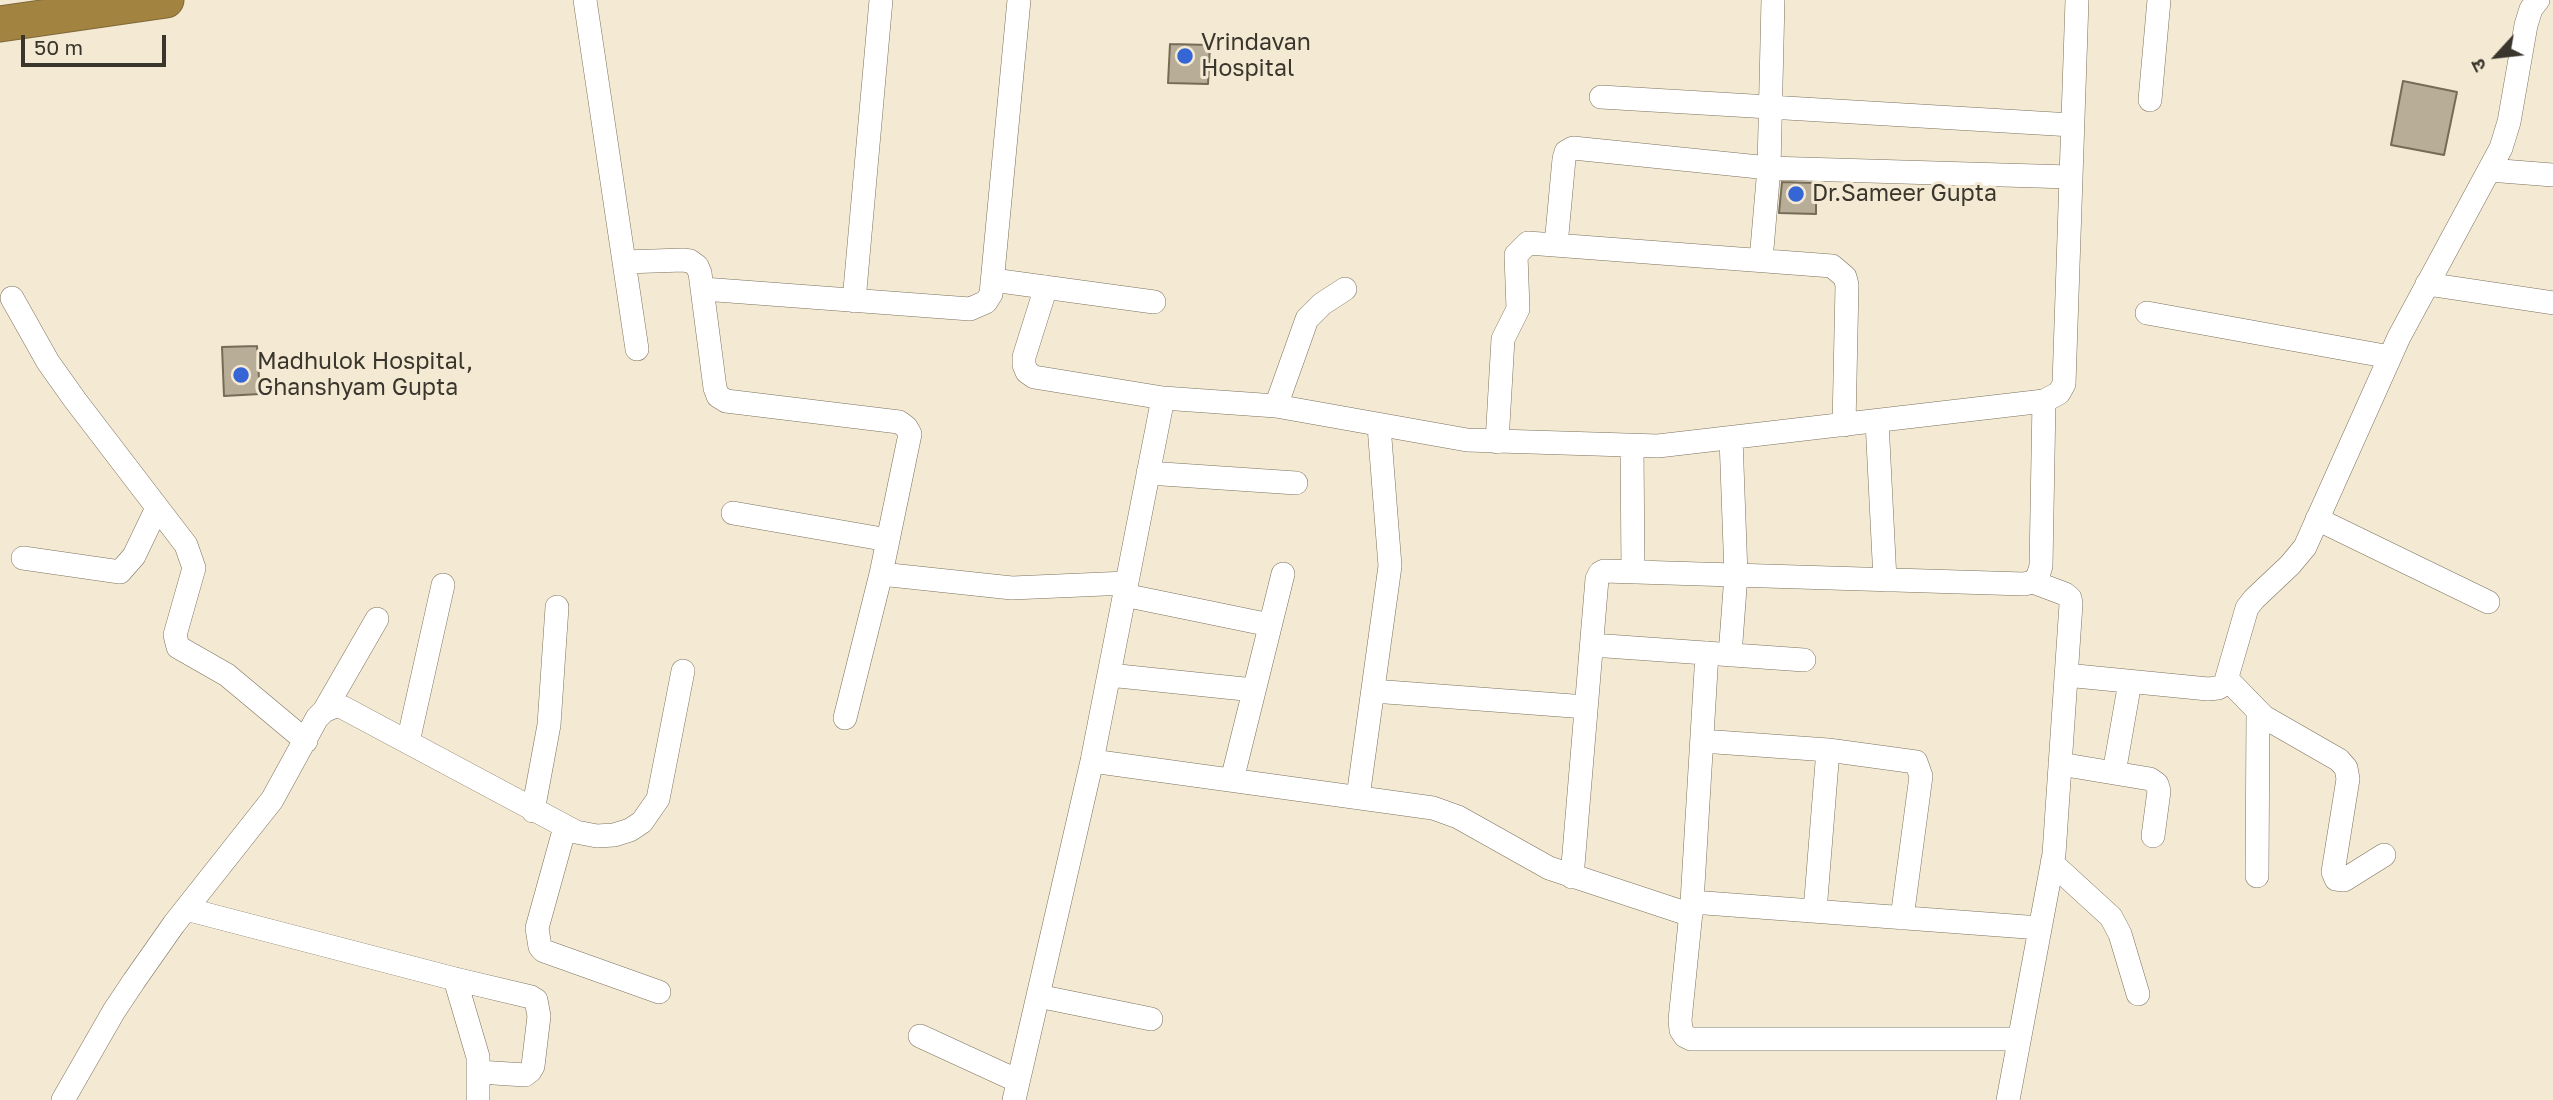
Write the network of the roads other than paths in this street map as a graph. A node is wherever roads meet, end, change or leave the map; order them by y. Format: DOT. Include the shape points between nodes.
graph roads {
  1 [pos="8,0"];
  2 [pos="166,0"];
  3 [pos="586,0"];
  4 [pos="881,0"];
  5 [pos="1019,0"];
  6 [pos="1773,0"];
  7 [pos="2077,0"];
  8 [pos="2159,0"];
  9 [pos="2538,0"];
  10 [pos="0,1"];
  11 [pos="0,24"];
  12 [pos="1601,97"];
  13 [pos="2150,100"];
  14 [pos="1771,108"];
  15 [pos="2072,125"];
  16 [pos="1769,168"];
  17 [pos="2489,170"];
  18 [pos="2553,175"];
  19 [pos="2070,177"];
  20 [pos="1556,245"];
  21 [pos="1761,260"];
  22 [pos="624,262"];
  23 [pos="993,280"];
  24 [pos="2427,285"];
  25 [pos="1046,287"];
  26 [pos="703,289"];
  27 [pos="1345,289"];
  28 [pos="12,298"];
  29 [pos="854,300"];
  30 [pos="1154,302"];
  31 [pos="2553,303"];
  32 [pos="2147,313"];
  33 [pos="636,349"];
  34 [pos="2390,357"];
  35 [pos="1163,398"];
  36 [pos="2044,401"];
  37 [pos="1276,406"];
  38 [pos="1877,421"];
  39 [pos="1844,425"];
  40 [pos="1379,426"];
  41 [pos="1731,438"];
  42 [pos="1497,442"];
  43 [pos="1632,446"];
  44 [pos="1148,473"];
  45 [pos="1296,484"];
  46 [pos="158,508"];
  47 [pos="733,513"];
  48 [pos="2317,519"];
  49 [pos="888,540"];
  50 [pos="23,558"];
  51 [pos="1633,572"];
  52 [pos="881,574"];
  53 [pos="1283,574"];
  54 [pos="1736,575"];
  55 [pos="1885,580"];
  56 [pos="2032,582"];
  57 [pos="443,585"];
  58 [pos="1126,589"];
  59 [pos="2488,602"];
  60 [pos="557,607"];
  61 [pos="377,619"];
  62 [pos="1270,625"];
  63 [pos="1591,645"];
  64 [pos="1707,653"];
  65 [pos="1730,655"];
  66 [pos="1804,660"];
  67 [pos="683,671"];
  68 [pos="1109,675"];
  69 [pos="2066,675"];
  70 [pos="2227,679"];
  71 [pos="2130,682"];
  72 [pos="1254,690"];
  73 [pos="1373,691"];
  74 [pos="1586,707"];
  75 [pos="324,711"];
  76 [pos="2258,712"];
  77 [pos="845,718"];
  78 [pos="306,741"];
  79 [pos="1702,741"];
  80 [pos="408,743"];
  81 [pos="1828,750"];
  82 [pos="1092,761"];
  83 [pos="2060,764"];
  84 [pos="2114,773"];
  85 [pos="1231,780"];
  86 [pos="1359,797"];
  87 [pos="533,811"];
  88 [pos="565,827"];
  89 [pos="2153,836"];
  90 [pos="2384,855"];
  91 [pos="2052,863"];
  92 [pos="2257,876"];
  93 [pos="1572,877"];
  94 [pos="1692,908"];
  95 [pos="186,909"];
  96 [pos="1815,911"];
  97 [pos="1902,918"];
  98 [pos="2040,928"];
  99 [pos="455,979"];
  100 [pos="659,992"];
  101 [pos="2138,994"];
  102 [pos="1038,996"];
  103 [pos="1150,1019"];
  104 [pos="920,1036"];
  105 [pos="2020,1039"];
  106 [pos="479,1072"];
  107 [pos="1016,1091"];
  108 [pos="63,1100"];
  109 [pos="478,1100"];
  110 [pos="2008,1100"];
  1 -- 10 [label="highway"];
  2 -- 11 [label="highway"];
  3 -- 22 [label="street"];
  4 -- 29 [label="street"];
  5 -- 23 [label="street"];
  6 -- 14 [label="street"];
  7 -- 15 [label="street"];
  8 -- 13 [label="street"];
  9 -- 17 [label="street" via="2526,24 2509,122"];
  12 -- 14 [label="street"];
  14 -- 15 [label="street"];
  14 -- 16 [label="street"];
  15 -- 19 [label="street"];
  16 -- 19 [label="street"];
  16 -- 20 [label="street" via="1573,148 1564,159"];
  16 -- 21 [label="street"];
  17 -- 18 [label="street"];
  17 -- 24 [label="street"];
  19 -- 36 [label="street" via="2064,384 2059,393"];
  20 -- 21 [label="street"];
  20 -- 42 [label="street" via="1528,243 1517,255 1518,309 1503,339"];
  21 -- 39 [label="street" via="1832,266 1845,277"];
  22 -- 26 [label="street" via="690,261 700,273"];
  22 -- 33 [label="street"];
  23 -- 25 [label="street"];
  23 -- 29 [label="street" via="986,302 970,309"];
  24 -- 31 [label="street"];
  24 -- 34 [label="street"];
  25 -- 30 [label="street"];
  25 -- 35 [label="street" via="1024,357 1027,372 1034,377"];
  26 -- 29 [label="street"];
  26 -- 49 [label="street" via="718,396 726,401 899,422 906,427 909,444"];
  27 -- 37 [label="street" via="1307,319"];
  28 -- 46 [label="street" via="48,362"];
  32 -- 34 [label="street"];
  34 -- 48 [label="street"];
  35 -- 37 [label="street"];
  35 -- 44 [label="street"];
  36 -- 38 [label="street"];
  36 -- 56 [label="street" via="2041,566"];
  37 -- 40 [label="street"];
  38 -- 39 [label="street"];
  38 -- 55 [label="street"];
  39 -- 41 [label="street"];
  40 -- 42 [label="street"];
  40 -- 73 [label="street" via="1390,566"];
  41 -- 43 [label="street"];
  41 -- 54 [label="street"];
  42 -- 43 [label="street"];
  43 -- 51 [label="street"];
  44 -- 45 [label="street"];
  44 -- 58 [label="street"];
  46 -- 50 [label="street" via="134,556 120,572"];
  46 -- 78 [label="street" via="193,562 175,635 178,648 227,676"];
  47 -- 49 [label="street"];
  48 -- 59 [label="street"];
  48 -- 70 [label="street" via="2299,556 2248,608"];
  49 -- 52 [label="street"];
  51 -- 54 [label="street"];
  51 -- 63 [label="street" via="1600,573"];
  52 -- 58 [label="street" via="1012,588"];
  52 -- 77 [label="street"];
  53 -- 62 [label="street"];
  54 -- 55 [label="street"];
  54 -- 65 [label="street"];
  55 -- 56 [label="street"];
  56 -- 69 [label="street" via="2070,598"];
  57 -- 80 [label="street"];
  58 -- 62 [label="street"];
  58 -- 68 [label="street"];
  60 -- 87 [label="street" via="549,725"];
  61 -- 75 [label="street"];
  62 -- 72 [label="street"];
  63 -- 64 [label="street"];
  63 -- 74 [label="street"];
  64 -- 65 [label="street"];
  64 -- 79 [label="street"];
  65 -- 66 [label="street"];
  67 -- 88 [label="street" via="652,811 630,830 614,835 597,836"];
  68 -- 72 [label="street"];
  68 -- 82 [label="street"];
  69 -- 71 [label="street"];
  69 -- 83 [label="street"];
  70 -- 71 [label="street" via="2218,688 2208,689"];
  70 -- 76 [label="street"];
  71 -- 84 [label="street"];
  72 -- 85 [label="street"];
  73 -- 74 [label="street"];
  73 -- 86 [label="street"];
  74 -- 93 [label="street"];
  75 -- 78 [label="street"];
  75 -- 80 [label="street" via="342,707"];
  76 -- 90 [label="street" via="2346,768 2333,872 2336,879 2344,880"];
  76 -- 92 [label="street"];
  78 -- 95 [label="street" via="272,800"];
  79 -- 81 [label="street"];
  79 -- 94 [label="street"];
  80 -- 87 [label="street"];
  81 -- 96 [label="street"];
  81 -- 97 [label="street" via="1908,760 1920,769"];
  82 -- 85 [label="street"];
  82 -- 102 [label="street"];
  83 -- 84 [label="street"];
  83 -- 91 [label="street"];
  84 -- 89 [label="street" via="2157,784"];
  85 -- 86 [label="street"];
  86 -- 93 [label="street" via="1433,808 1458,817"];
  87 -- 88 [label="street"];
  88 -- 100 [label="street" via="537,928 540,947"];
  91 -- 98 [label="street"];
  91 -- 101 [label="street" via="2111,917"];
  93 -- 94 [label="street"];
  94 -- 96 [label="street"];
  94 -- 105 [label="street" via="1680,1020 1681,1030 1691,1039"];
  95 -- 99 [label="street"];
  95 -- 108 [label="street" via="114,1011"];
  96 -- 97 [label="street"];
  97 -- 98 [label="street"];
  98 -- 105 [label="street"];
  99 -- 106 [label="street"];
  99 -- 106 [label="street" via="531,997 538,1003 530,1071 525,1075"];
  102 -- 103 [label="street"];
  102 -- 107 [label="street"];
  104 -- 107 [label="street"];
  105 -- 110 [label="street"];
  106 -- 109 [label="street"];
}
